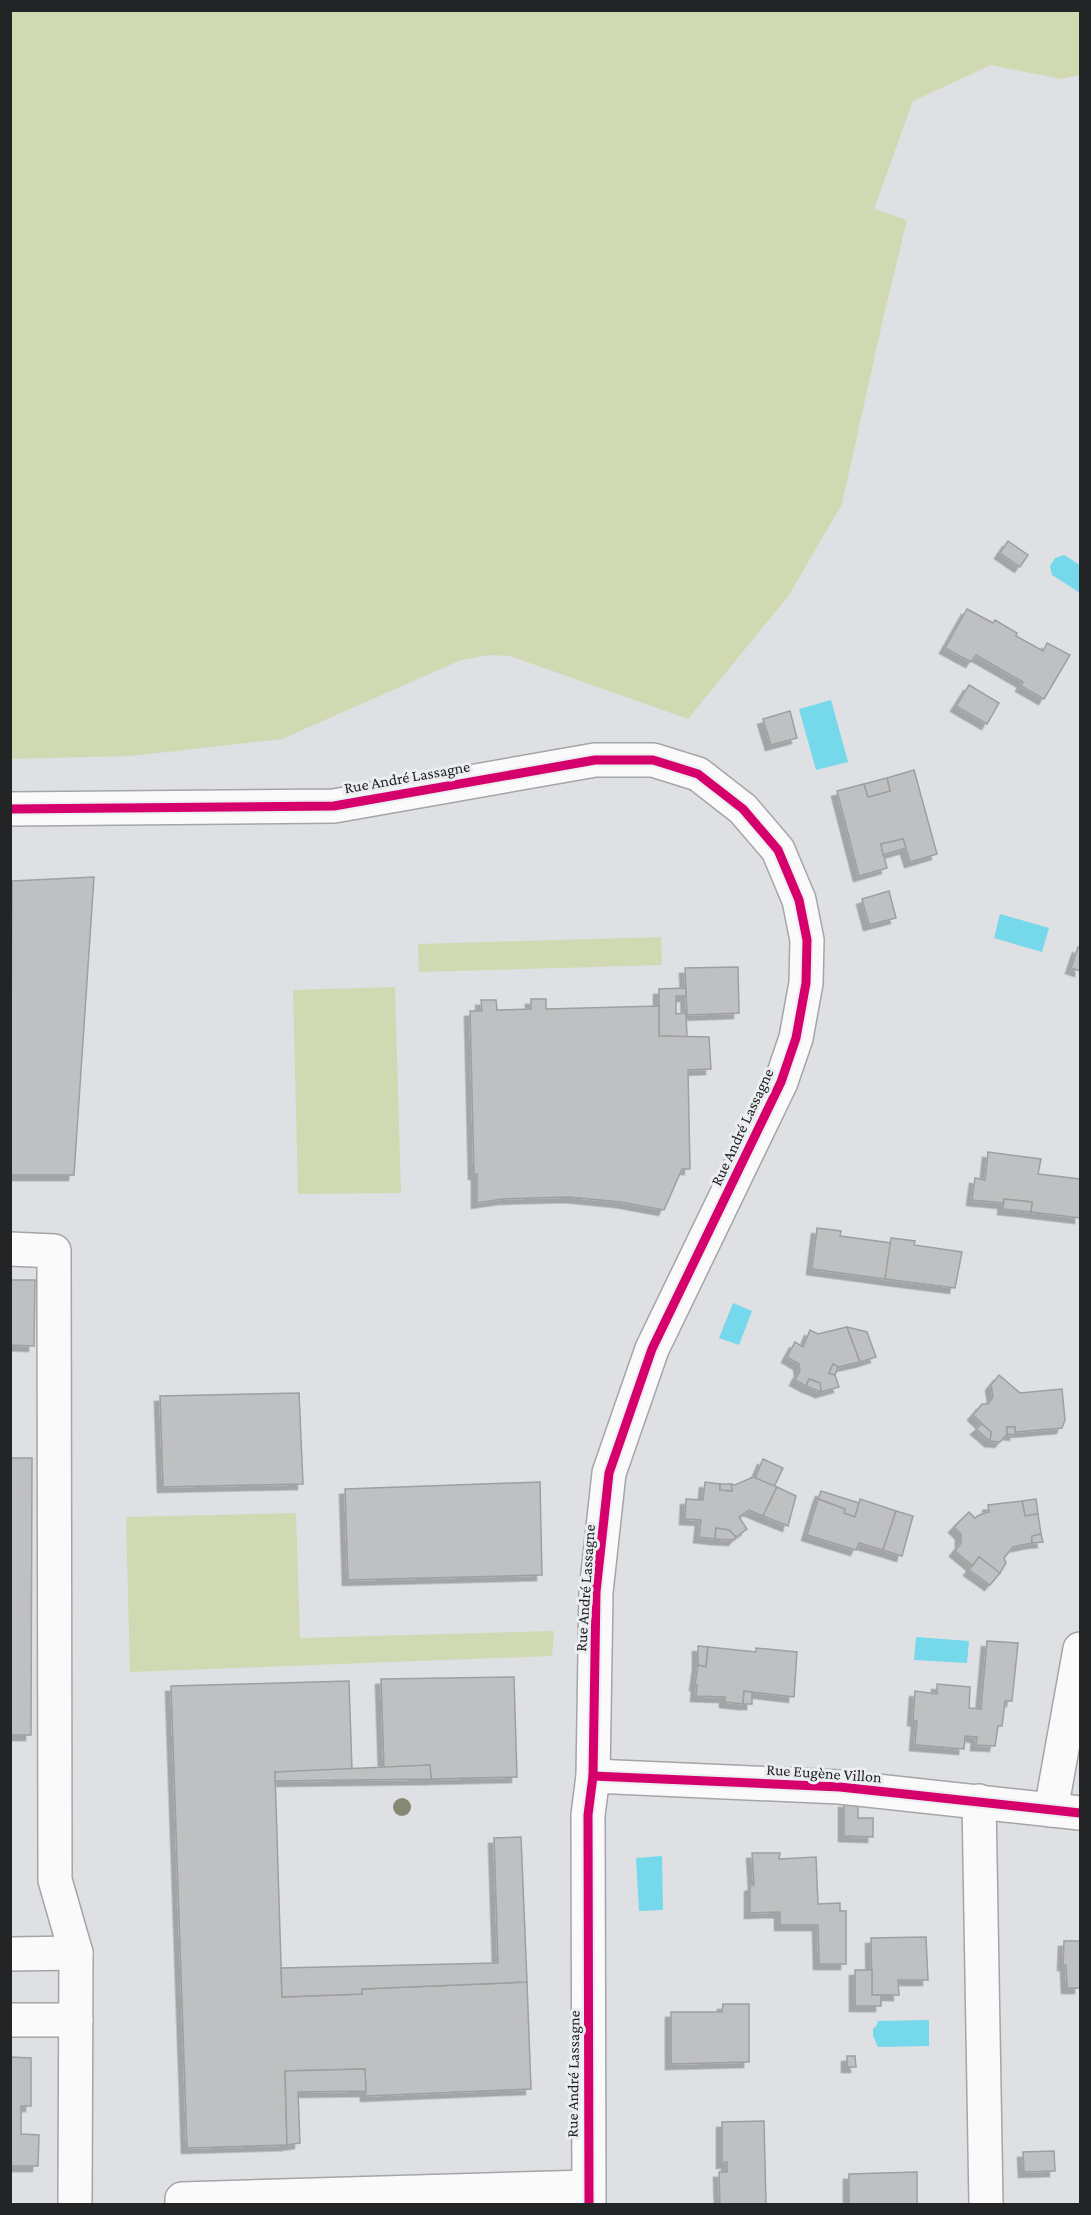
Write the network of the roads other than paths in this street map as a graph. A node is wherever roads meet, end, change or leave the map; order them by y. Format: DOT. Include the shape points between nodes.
graph roads {
  1 [pos="10,809"];
  2 [pos="10,1249"];
  3 [pos="1080,1649"];
  4 [pos="593,1776"];
  5 [pos="979,1801"];
  6 [pos="1066,1812"];
  7 [pos="76,1953"];
  8 [pos="10,1954"];
  9 [pos="10,2020"];
  10 [pos="76,2020"];
  11 [pos="588,2196"];
  12 [pos="75,2205"];
  13 [pos="183,2205"];
  14 [pos="986,2205"];
  1 -- 4 [label="street, Rue André Lassagne" via="334,806 596,760 653,760 698,774 743,809 778,850 799,900 807,940 806,983 796,1038 781,1082 652,1349 609,1473 596,1592"];
  2 -- 7 [label="street" via="54,1251 55,1880"];
  3 -- 6 [label="street"];
  4 -- 5 [label="street, Rue Eugène Villon" via="840,1787"];
  4 -- 11 [label="street, Rue André Lassagne" via="588,1815"];
  5 -- 6 [label="street, Rue Eugène Villon"];
  5 -- 14 [label="street"];
  7 -- 8 [label="street"];
  7 -- 10 [label="street"];
  9 -- 10 [label="street"];
  10 -- 12 [label="street"];
  11 -- 13 [label="street" via="182,2199"];
}
